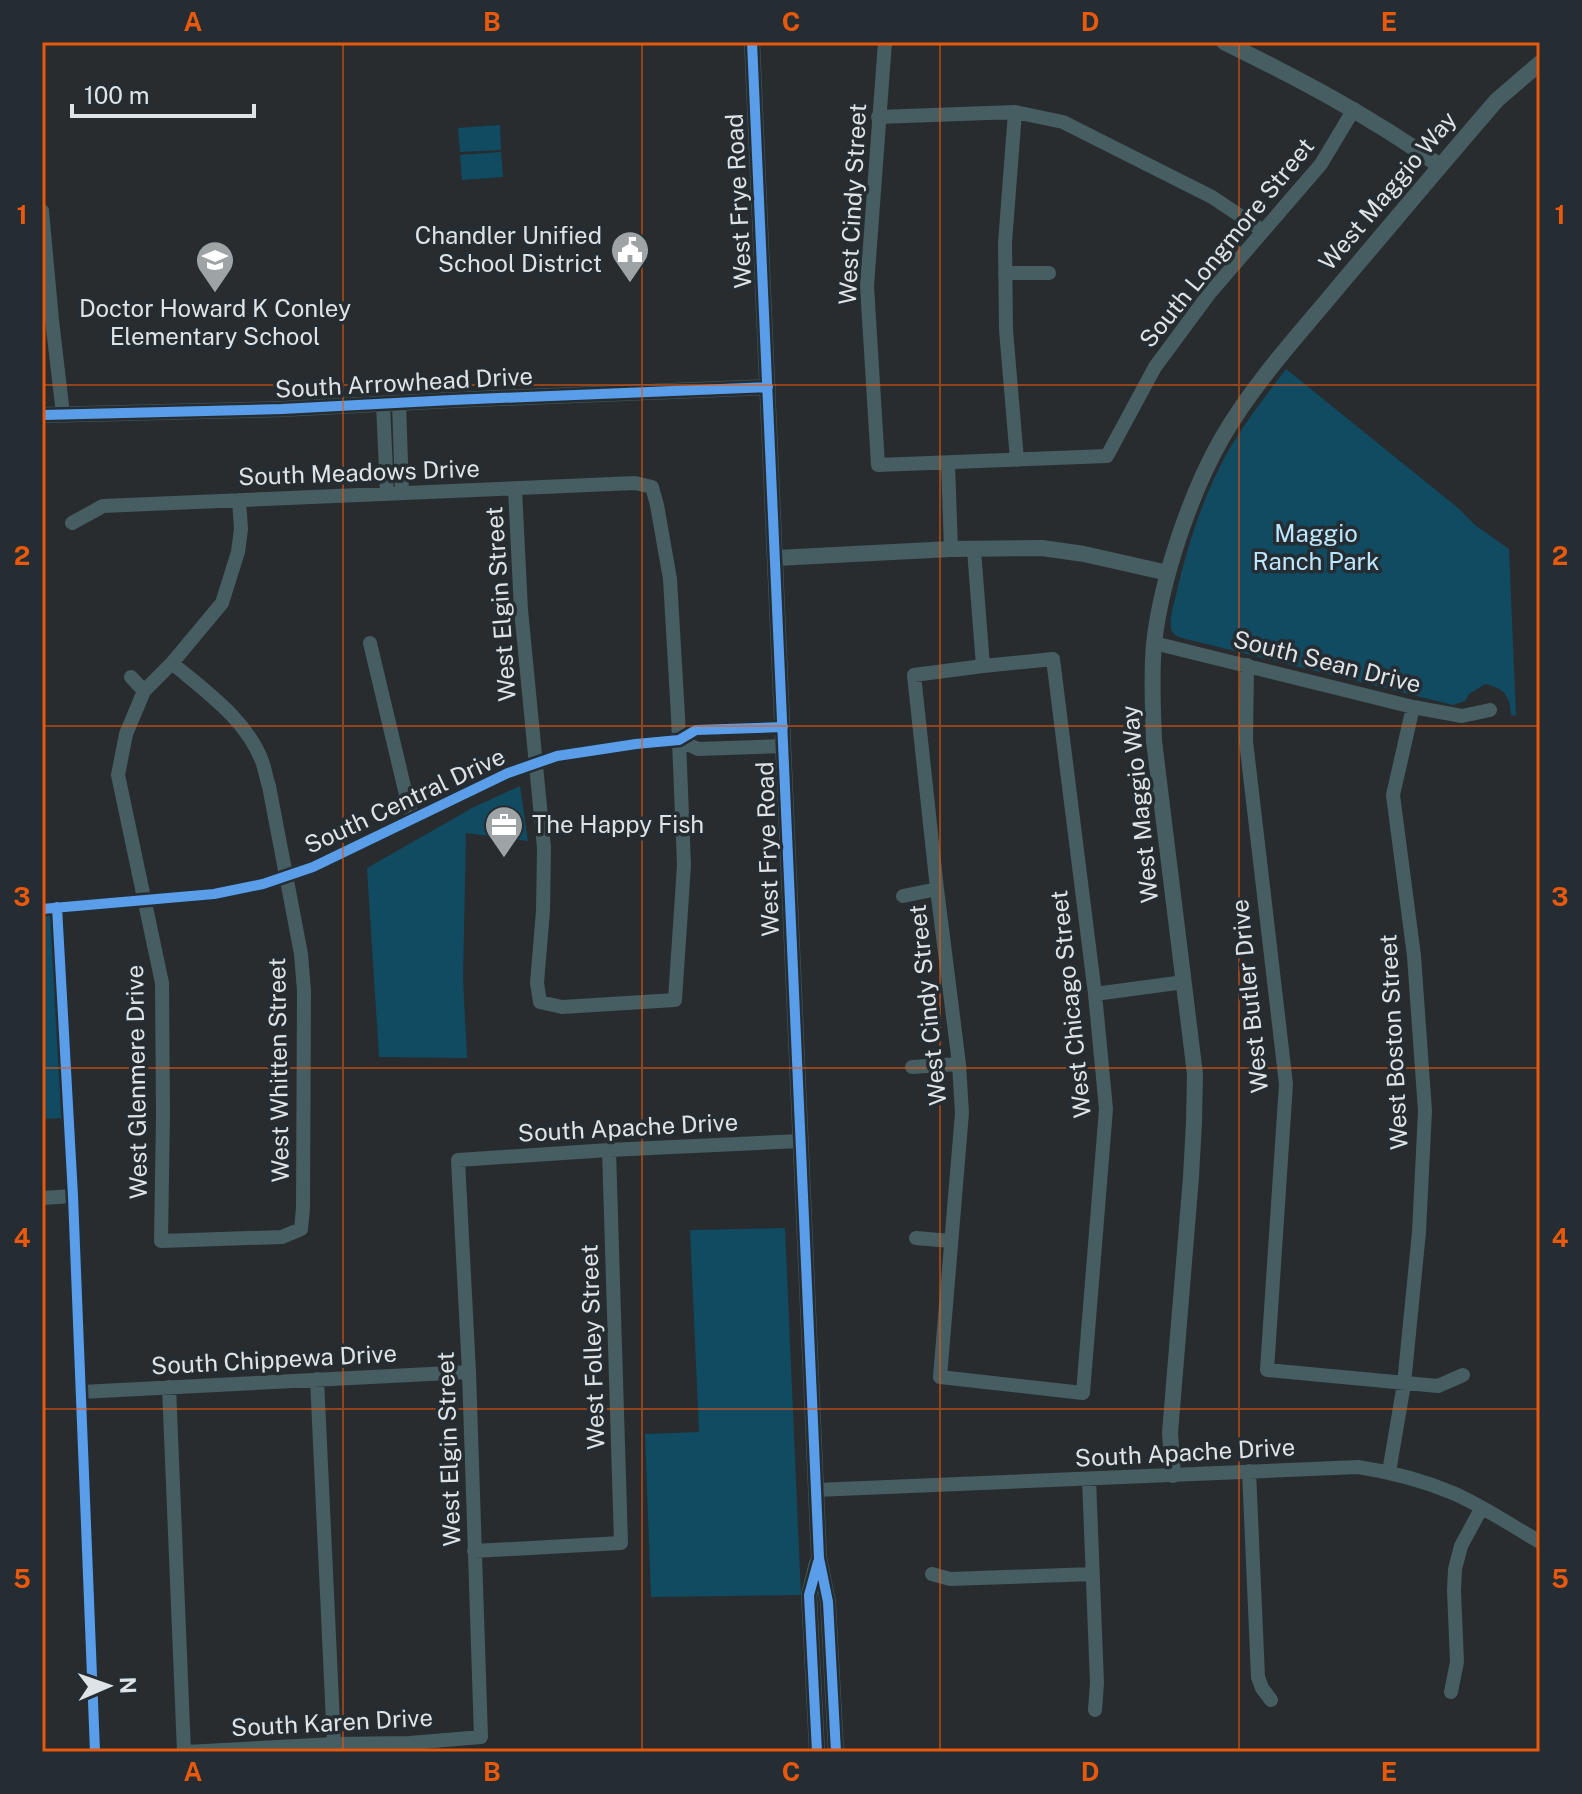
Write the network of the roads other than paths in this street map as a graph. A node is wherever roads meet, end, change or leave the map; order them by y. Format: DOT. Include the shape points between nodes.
graph roads {
  1 [pos="752,42"];
  2 [pos="885,42"];
  3 [pos="1229,43"];
  4 [pos="1540,63"];
  5 [pos="1354,109"];
  6 [pos="1015,112"];
  7 [pos="878,117"];
  8 [pos="1440,166"];
  9 [pos="42,211"];
  10 [pos="1263,231"];
  11 [pos="1005,273"];
  12 [pos="1049,273"];
  13 [pos="768,387"];
  14 [pos="391,403"];
  15 [pos="63,414"];
  16 [pos="42,415"];
  17 [pos="1017,460"];
  18 [pos="948,463"];
  19 [pos="878,465"];
  20 [pos="515,489"];
  21 [pos="394,493"];
  22 [pos="239,500"];
  23 [pos="72,523"];
  24 [pos="951,549"];
  25 [pos="974,550"];
  26 [pos="776,558"];
  27 [pos="1168,573"];
  28 [pos="370,643"];
  29 [pos="1154,643"];
  30 [pos="172,663"];
  31 [pos="1247,665"];
  32 [pos="983,666"];
  33 [pos="131,677"];
  34 [pos="144,691"];
  35 [pos="1413,707"];
  36 [pos="1490,710"];
  37 [pos="783,727"];
  38 [pos="679,740"];
  39 [pos="784,746"];
  40 [pos="536,763"];
  41 [pos="413,818"];
  42 [pos="285,878"];
  43 [pos="937,889"];
  44 [pos="903,896"];
  45 [pos="146,899"];
  46 [pos="50,908"];
  47 [pos="1184,982"];
  48 [pos="1095,994"];
  49 [pos="959,1064"];
  50 [pos="912,1067"];
  51 [pos="800,1141"];
  52 [pos="609,1150"];
  53 [pos="458,1160"];
  54 [pos="73,1196"];
  55 [pos="42,1198"];
  56 [pos="916,1238"];
  57 [pos="161,1241"];
  58 [pos="951,1241"];
  59 [pos="469,1372"];
  60 [pos="1463,1375"];
  61 [pos="940,1377"];
  62 [pos="317,1379"];
  63 [pos="1404,1384"];
  64 [pos="169,1387"];
  65 [pos="81,1392"];
  66 [pos="1249,1471"];
  67 [pos="1389,1472"];
  68 [pos="1173,1475"];
  69 [pos="1089,1479"];
  70 [pos="816,1490"];
  71 [pos="1481,1509"];
  72 [pos="1540,1542"];
  73 [pos="474,1551"];
  74 [pos="819,1558"];
  75 [pos="932,1574"];
  76 [pos="1093,1574"];
  77 [pos="1451,1692"];
  78 [pos="1271,1700"];
  79 [pos="1095,1710"];
  80 [pos="481,1737"];
  81 [pos="334,1744"];
  82 [pos="410,1747"];
  83 [pos="95,1752"];
  84 [pos="184,1752"];
  85 [pos="817,1752"];
  86 [pos="836,1752"];
  1 -- 13 [label="street, West Frye Road"];
  2 -- 7 [label="street, West Cindy Street"];
  3 -- 5 [label="street"];
  4 -- 8 [label="street, West Maggio Way" via="1497,100"];
  5 -- 8 [label="street"];
  5 -- 10 [label="street, South Longmore Street" via="1321,164"];
  6 -- 7 [label="street"];
  6 -- 10 [label="street" via="1063,122 1212,197"];
  6 -- 11 [label="street"];
  7 -- 19 [label="street, West Cindy Street" via="867,286"];
  8 -- 27 [label="street, West Maggio Way" via="1267,374 1223,437"];
  9 -- 15 [label="street"];
  10 -- 17 [label="street, South Longmore Street" via="1155,367 1107,456"];
  11 -- 12 [label="street"];
  11 -- 17 [label="street"];
  13 -- 14 [label="street, South Arrowhead Drive"];
  13 -- 26 [label="street, West Frye Road"];
  14 -- 15 [label="street, South Arrowhead Drive"];
  14 -- 21 [label="street"];
  15 -- 16 [label="street, South Arrowhead Drive"];
  17 -- 18 [label="street, South Longmore Street"];
  18 -- 19 [label="street, South Longmore Street"];
  18 -- 24 [label="street"];
  20 -- 21 [label="street, South Meadows Drive"];
  20 -- 38 [label="street, South Meadows Drive" via="635,483 652,487 670,579"];
  20 -- 40 [label="street, West Elgin Street"];
  21 -- 22 [label="street, South Meadows Drive"];
  22 -- 23 [label="street, South Meadows Drive" via="103,506"];
  22 -- 30 [label="street, West Glenmere Drive" via="238,552 222,603"];
  24 -- 25 [label="street"];
  24 -- 26 [label="street"];
  25 -- 27 [label="street" via="1042,548"];
  25 -- 32 [label="street"];
  26 -- 37 [label="street, West Frye Road"];
  27 -- 29 [label="street, West Maggio Way"];
  28 -- 41 [label="street"];
  29 -- 31 [label="street, South Sean Drive"];
  29 -- 47 [label="street, West Maggio Way" via="1154,741"];
  30 -- 34 [label="street, West Glenmere Drive"];
  30 -- 42 [label="street, West Whitten Street" via="233,715 251,739 269,786"];
  31 -- 35 [label="street, South Sean Drive"];
  31 -- 63 [label="street, West Butler Drive" via="1246,741 1286,1084 1267,1370"];
  32 -- 43 [label="street, West Cindy Street" via="914,675"];
  32 -- 48 [label="street, West Chicago Street" via="1053,659"];
  33 -- 34 [label="street"];
  34 -- 45 [label="street, West Glenmere Drive" via="126,734 118,775"];
  35 -- 36 [label="street, South Sean Drive" via="1462,716"];
  35 -- 63 [label="street, West Boston Street" via="1393,795 1414,956 1425,1111"];
  37 -- 38 [label="street, South Central Drive" via="696,730"];
  37 -- 39 [label="street, West Frye Road"];
  38 -- 39 [label="street, South Central Drive" via="698,749"];
  38 -- 40 [label="street, South Central Drive" via="592,749"];
  38 -- 40 [label="street, West Elgin Street" via="684,865 675,1000 562,1007 540,1002 544,848"];
  39 -- 51 [label="street, West Frye Road"];
  40 -- 41 [label="street, South Central Drive"];
  41 -- 42 [label="street, South Central Drive"];
  42 -- 45 [label="street, South Central Drive" via="214,894"];
  42 -- 57 [label="street, West Whitten Street" via="304,991 301,1229 282,1237"];
  43 -- 44 [label="street"];
  43 -- 49 [label="street, West Cindy Street"];
  45 -- 46 [label="street, South Central Drive"];
  45 -- 57 [label="street, West Glenmere Drive" via="162,983"];
  46 -- 54 [label="street"];
  47 -- 48 [label="street"];
  47 -- 68 [label="street, West Maggio Way" via="1195,1074 1194,1122 1170,1433"];
  48 -- 61 [label="street, West Chicago Street" via="1106,1109 1083,1393"];
  49 -- 50 [label="street"];
  49 -- 58 [label="street, West Cindy Street" via="962,1113"];
  51 -- 52 [label="street, South Apache Drive"];
  51 -- 70 [label="street, West Frye Road"];
  52 -- 53 [label="street, South Apache Drive"];
  52 -- 73 [label="street, West Folley Street" via="621,1543"];
  53 -- 59 [label="street, West Elgin Street"];
  54 -- 55 [label="street"];
  54 -- 65 [label="street"];
  56 -- 58 [label="street"];
  58 -- 61 [label="street, West Cindy Street"];
  59 -- 62 [label="street, South Chippewa Drive"];
  59 -- 73 [label="street, West Elgin Street"];
  60 -- 63 [label="street" via="1438,1386"];
  62 -- 64 [label="street, South Chippewa Drive"];
  62 -- 81 [label="street"];
  63 -- 67 [label="street, West Boston Street"];
  64 -- 65 [label="street, South Chippewa Drive"];
  64 -- 84 [label="street"];
  65 -- 83 [label="street"];
  66 -- 67 [label="street, South Apache Drive" via="1358,1467"];
  66 -- 68 [label="street, South Apache Drive"];
  66 -- 78 [label="street" via="1258,1677"];
  67 -- 71 [label="street, South Apache Drive" via="1456,1494"];
  68 -- 69 [label="street, South Apache Drive"];
  69 -- 70 [label="street, South Apache Drive"];
  69 -- 76 [label="street"];
  70 -- 74 [label="street, West Frye Road"];
  71 -- 72 [label="street, South Apache Drive"];
  71 -- 77 [label="street" via="1455,1569 1457,1662"];
  73 -- 80 [label="street, West Elgin Street"];
  74 -- 85 [label="street, West Frye Road" via="809,1595"];
  74 -- 86 [label="street, West Frye Road" via="828,1602"];
  75 -- 76 [label="street" via="950,1579"];
  76 -- 79 [label="street"];
  80 -- 82 [label="street, South Karen Drive"];
  81 -- 82 [label="street, South Karen Drive"];
  81 -- 84 [label="street, South Karen Drive"];
}
